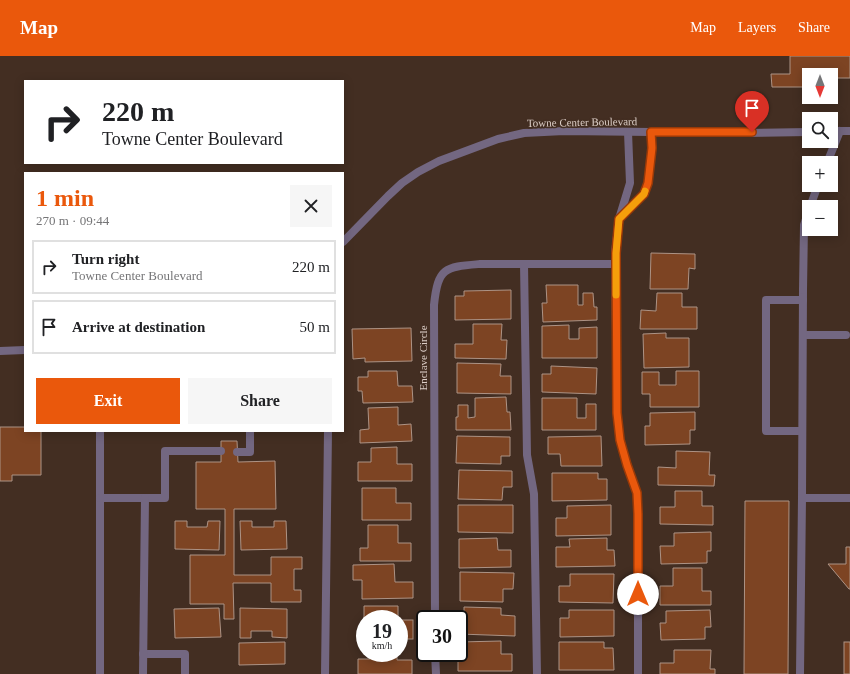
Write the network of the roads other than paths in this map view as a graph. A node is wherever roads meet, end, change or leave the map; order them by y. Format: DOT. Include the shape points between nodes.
graph roads {
  1 [pos="840,131"];
  2 [pos="850,131"];
  3 [pos="628,132"];
  4 [pos="651,132"];
  5 [pos="802,132"];
  6 [pos="830,156"];
  7 [pos="628,188"];
  8 [pos="644,194"];
  9 [pos="619,219"];
  10 [pos="804,236"];
  11 [pos="344,241"];
  12 [pos="524,264"];
  13 [pos="616,264"];
  14 [pos="803,300"];
  15 [pos="803,335"];
  16 [pos="846,335"];
  17 [pos="24,350"];
  18 [pos="0,351"];
  19 [pos="802,431"];
  20 [pos="100,432"];
  21 [pos="250,432"];
  22 [pos="328,432"];
  23 [pos="221,452"];
  24 [pos="237,452"];
  25 [pos="100,498"];
  26 [pos="145,498"];
  27 [pos="802,498"];
  28 [pos="850,498"];
  29 [pos="435,610"];
  30 [pos="143,654"];
  31 [pos="435,662"];
  32 [pos="100,674"];
  33 [pos="143,674"];
  34 [pos="185,674"];
  35 [pos="325,674"];
  36 [pos="436,674"];
  37 [pos="537,674"];
  38 [pos="638,674"];
  39 [pos="800,674"];
  1 -- 2 [label="street"];
  1 -- 6 [label="street"];
  3 -- 4 [label="street, Towne Center Boulevard"];
  3 -- 7 [label="street"];
  3 -- 11 [label="street, Towne Center Boulevard" via="564,131 524,134 498,139 465,151 439,161 402,183"];
  4 -- 5 [label="street, Towne Center Boulevard"];
  4 -- 8 [label="street" via="652,148 648,183"];
  7 -- 8 [label="street"];
  7 -- 9 [label="street"];
  8 -- 9 [label="street"];
  9 -- 13 [label="street"];
  10 -- 14 [label="street"];
  12 -- 13 [label="street, Enclave Circle"];
  12 -- 29 [label="street, Enclave Circle" via="480,264 450,268 444,271 435,289"];
  12 -- 37 [label="street" via="526,455 534,494"];
  13 -- 38 [label="street" via="617,413 620,440 637,493"];
  14 -- 15 [label="street"];
  14 -- 19 [label="street" via="766,300 766,431"];
  15 -- 16 [label="street"];
  15 -- 19 [label="street"];
  17 -- 18 [label="street"];
  19 -- 27 [label="street"];
  20 -- 25 [label="street"];
  21 -- 24 [label="street" via="250,452"];
  22 -- 35 [label="street"];
  23 -- 26 [label="street" via="165,451 165,498"];
  25 -- 26 [label="street"];
  25 -- 32 [label="street"];
  26 -- 30 [label="street"];
  27 -- 28 [label="street"];
  27 -- 39 [label="street"];
  30 -- 33 [label="street"];
  30 -- 34 [label="street" via="185,654"];
  31 -- 36 [label="street"];
}
